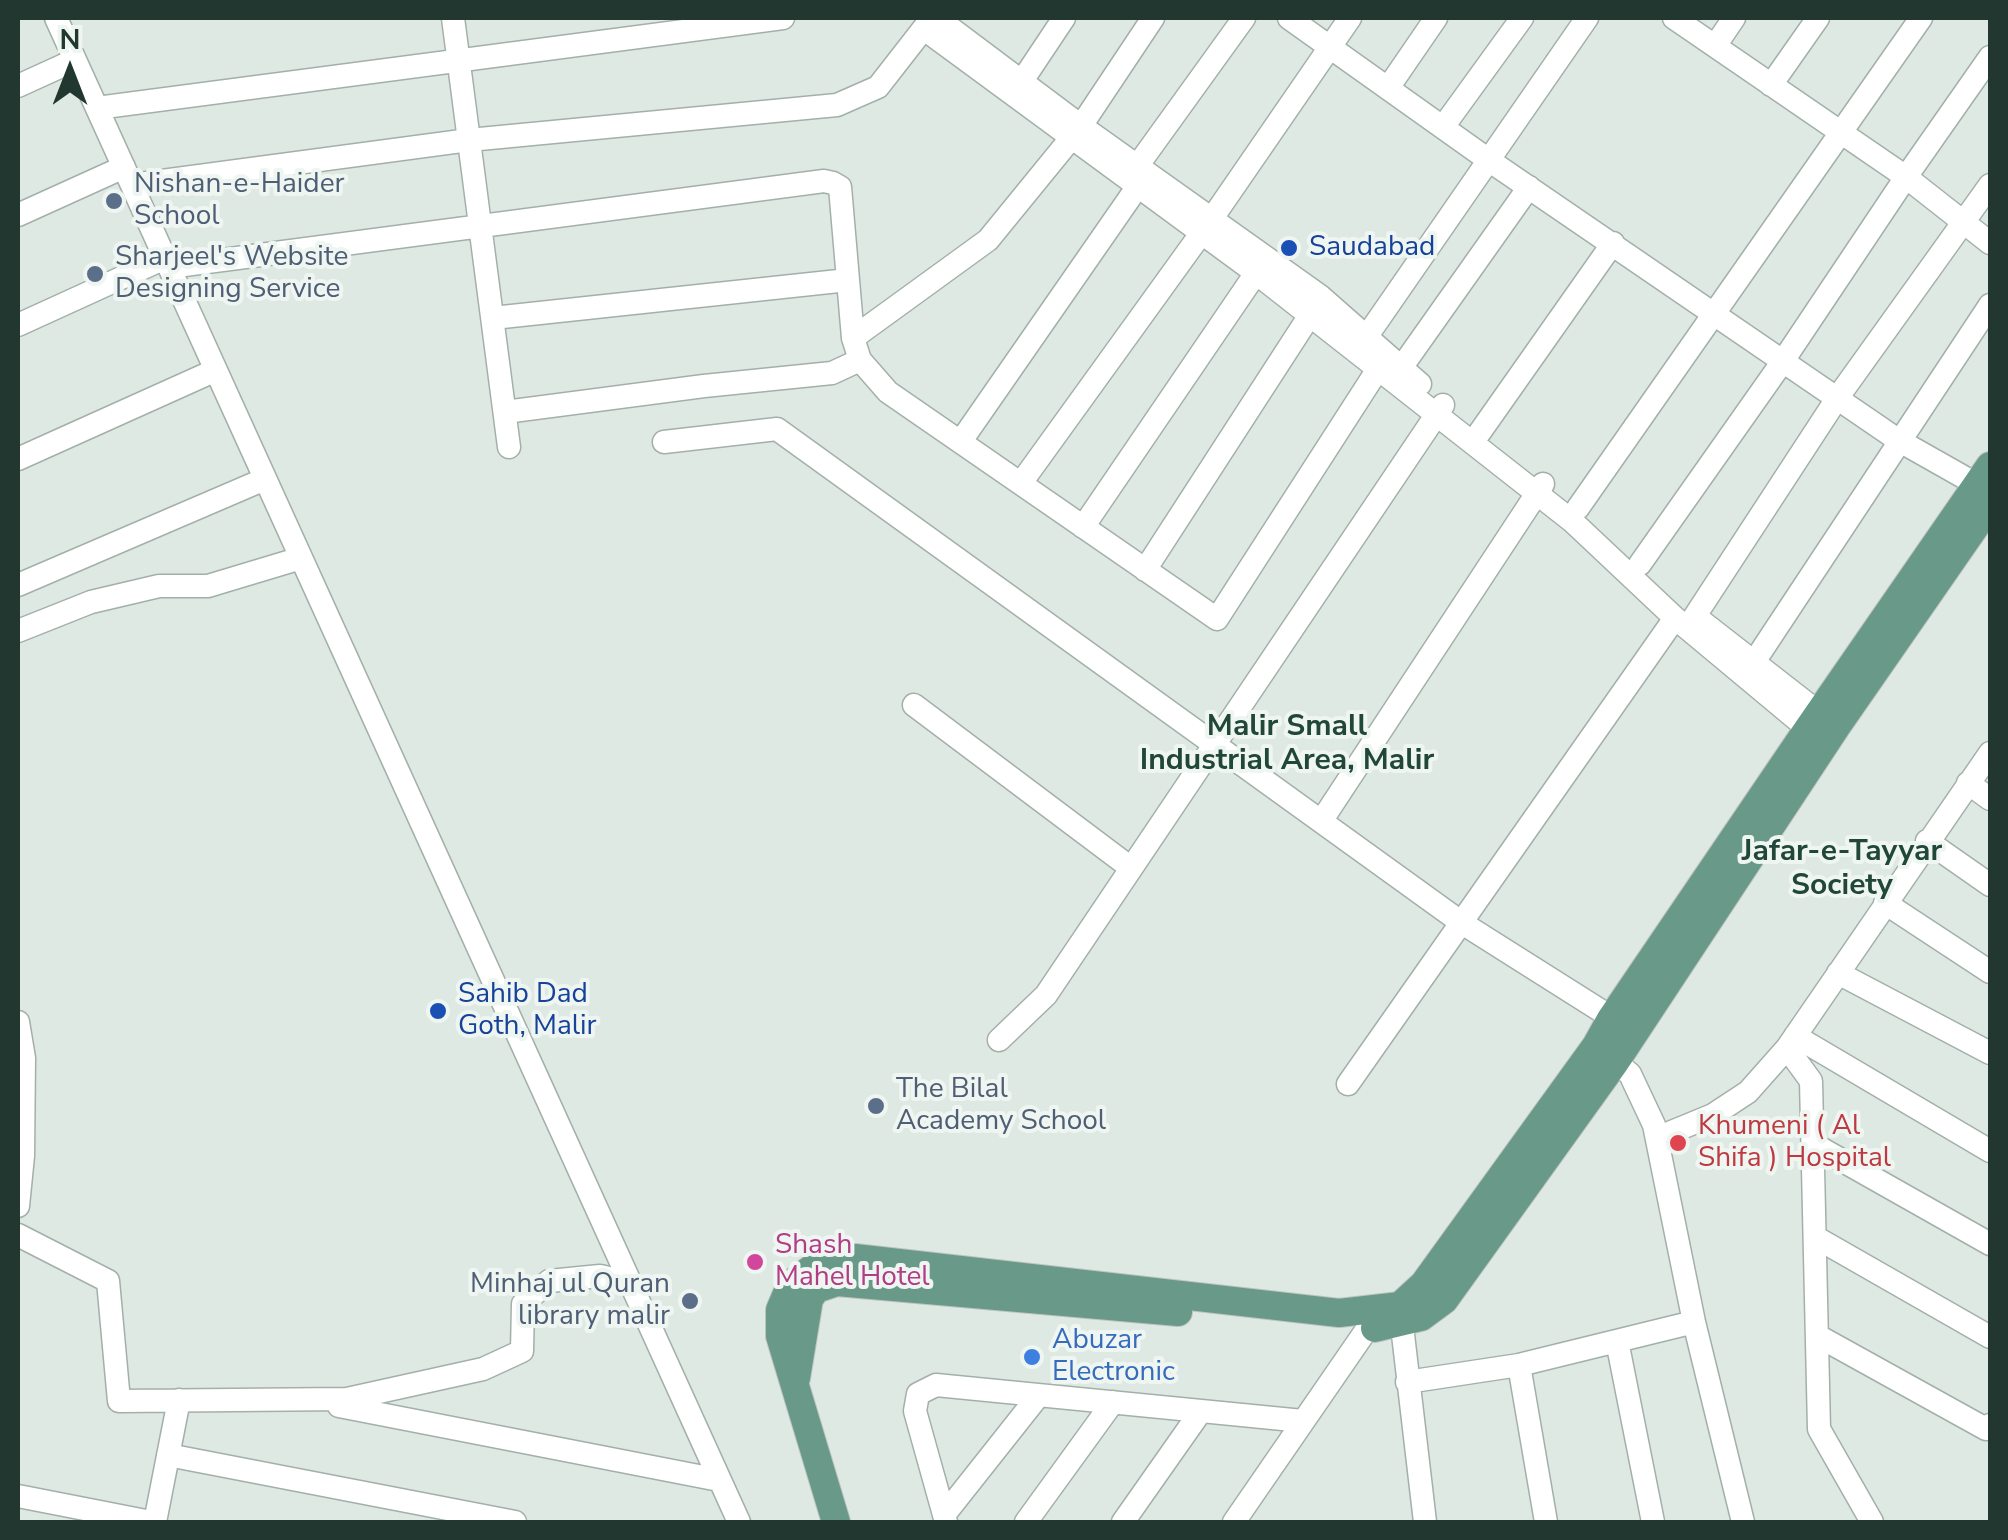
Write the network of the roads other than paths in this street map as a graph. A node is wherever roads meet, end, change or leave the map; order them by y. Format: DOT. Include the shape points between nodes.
graph roads {
  1 [pos="56,18"];
  2 [pos="454,18"];
  3 [pos="784,18"];
  4 [pos="1064,18"];
  5 [pos="1154,18"];
  6 [pos="1244,18"];
  7 [pos="1289,18"];
  8 [pos="1350,18"];
  9 [pos="1436,18"];
  10 [pos="1522,18"];
  11 [pos="1587,18"];
  12 [pos="1674,18"];
  13 [pos="1734,18"];
  14 [pos="1818,18"];
  15 [pos="1921,18"];
  16 [pos="931,21"];
  17 [pos="1330,46"];
  18 [pos="1715,46"];
  19 [pos="1990,57"];
  20 [pos="75,60"];
  21 [pos="459,60"];
  22 [pos="1022,80"];
  23 [pos="1771,85"];
  24 [pos="18,86"];
  25 [pos="1388,88"];
  26 [pos="97,108"];
  27 [pos="1443,127"];
  28 [pos="1075,132"];
  29 [pos="1840,134"];
  30 [pos="469,140"];
  31 [pos="1490,161"];
  32 [pos="128,176"];
  33 [pos="1138,176"];
  34 [pos="1906,176"];
  35 [pos="1990,185"];
  36 [pos="1529,187"];
  37 [pos="18,214"];
  38 [pos="1964,224"];
  39 [pos="1207,225"];
  40 [pos="480,226"];
  41 [pos="1613,242"];
  42 [pos="1990,243"];
  43 [pos="167,262"];
  44 [pos="1256,273"];
  45 [pos="848,280"];
  46 [pos="1990,305"];
  47 [pos="1712,314"];
  48 [pos="1310,315"];
  49 [pos="492,318"];
  50 [pos="18,325"];
  51 [pos="1367,336"];
  52 [pos="857,349"];
  53 [pos="1783,361"];
  54 [pos="1389,368"];
  55 [pos="216,370"];
  56 [pos="1838,397"];
  57 [pos="1440,410"];
  58 [pos="504,412"];
  59 [pos="1480,432"];
  60 [pos="1898,440"];
  61 [pos="961,441"];
  62 [pos="664,442"];
  63 [pos="509,447"];
  64 [pos="18,459"];
  65 [pos="265,479"];
  66 [pos="1021,483"];
  67 [pos="1987,487"];
  68 [pos="1540,488"];
  69 [pos="1578,508"];
  70 [pos="1083,526"];
  71 [pos="301,558"];
  72 [pos="1640,564"];
  73 [pos="1145,570"];
  74 [pos="18,585"];
  75 [pos="1685,617"];
  76 [pos="18,631"];
  77 [pos="1729,652"];
  78 [pos="1754,662"];
  79 [pos="914,706"];
  80 [pos="1822,728"];
  81 [pos="1214,746"];
  82 [pos="1990,753"];
  83 [pos="1968,784"];
  84 [pos="1990,799"];
  85 [pos="1322,820"];
  86 [pos="1927,840"];
  87 [pos="1132,868"];
  88 [pos="1990,885"];
  89 [pos="1886,903"];
  90 [pos="1462,924"];
  91 [pos="1990,972"];
  92 [pos="1838,973"];
  93 [pos="18,1022"];
  94 [pos="1623,1025"];
  95 [pos="999,1040"];
  96 [pos="1791,1042"];
  97 [pos="1990,1053"];
  98 [pos="1606,1054"];
  99 [pos="1348,1084"];
  100 [pos="1657,1138"];
  101 [pos="1813,1144"];
  102 [pos="1990,1151"];
  103 [pos="18,1206"];
  104 [pos="18,1235"];
  105 [pos="1816,1237"];
  106 [pos="1990,1244"];
  107 [pos="630,1283"];
  108 [pos="1401,1314"];
  109 [pos="1694,1322"];
  110 [pos="1367,1328"];
  111 [pos="1818,1336"];
  112 [pos="1990,1337"];
  113 [pos="1618,1341"];
  114 [pos="1519,1364"];
  115 [pos="1408,1382"];
  116 [pos="794,1384"];
  117 [pos="1038,1395"];
  118 [pos="306,1399"];
  119 [pos="179,1400"];
  120 [pos="1113,1402"];
  121 [pos="1201,1411"];
  122 [pos="1304,1422"];
  123 [pos="1990,1424"];
  124 [pos="168,1455"];
  125 [pos="719,1480"];
  126 [pos="18,1496"];
  127 [pos="945,1519"];
  128 [pos="153,1522"];
  129 [pos="514,1522"];
  130 [pos="738,1522"];
  131 [pos="836,1522"];
  132 [pos="1026,1522"];
  133 [pos="1123,1522"];
  134 [pos="1234,1522"];
  135 [pos="1425,1522"];
  136 [pos="1546,1522"];
  137 [pos="1652,1522"];
  138 [pos="1742,1522"];
  139 [pos="1872,1522"];
  1 -- 20 [label="street"];
  2 -- 21 [label="street"];
  3 -- 21 [label="street"];
  4 -- 22 [label="street"];
  5 -- 28 [label="street"];
  6 -- 33 [label="street"];
  7 -- 17 [label="street"];
  8 -- 17 [label="street"];
  9 -- 25 [label="street"];
  10 -- 27 [label="street"];
  11 -- 31 [label="street"];
  12 -- 18 [label="street"];
  13 -- 18 [label="street"];
  14 -- 23 [label="street"];
  15 -- 29 [label="street"];
  16 -- 22 [label="street"];
  16 -- 28 [label="street"];
  16 -- 30 [label="street" via="878,87 838,105"];
  17 -- 25 [label="street"];
  17 -- 39 [label="street"];
  18 -- 23 [label="street"];
  19 -- 34 [label="street"];
  20 -- 24 [label="street"];
  20 -- 26 [label="street"];
  21 -- 26 [label="street"];
  21 -- 30 [label="street"];
  22 -- 28 [label="street"];
  23 -- 29 [label="street"];
  25 -- 27 [label="street"];
  26 -- 32 [label="street"];
  27 -- 31 [label="street"];
  28 -- 33 [label="street"];
  28 -- 52 [label="street" via="988,240"];
  29 -- 34 [label="street"];
  29 -- 47 [label="street"];
  30 -- 32 [label="street"];
  30 -- 40 [label="street"];
  31 -- 36 [label="street"];
  31 -- 51 [label="street"];
  32 -- 37 [label="street"];
  32 -- 43 [label="street"];
  33 -- 39 [label="street"];
  33 -- 61 [label="street"];
  34 -- 38 [label="street"];
  34 -- 53 [label="street"];
  35 -- 38 [label="street"];
  36 -- 41 [label="street"];
  36 -- 54 [label="street"];
  38 -- 42 [label="street"];
  38 -- 56 [label="street"];
  39 -- 44 [label="street"];
  39 -- 51 [label="street" via="1320,296"];
  39 -- 66 [label="street"];
  40 -- 43 [label="street"];
  40 -- 45 [label="street" via="824,181 840,187"];
  40 -- 49 [label="street"];
  41 -- 47 [label="street"];
  41 -- 59 [label="street"];
  43 -- 50 [label="street"];
  43 -- 55 [label="street"];
  44 -- 48 [label="street"];
  44 -- 70 [label="street"];
  45 -- 49 [label="street"];
  45 -- 52 [label="street"];
  46 -- 60 [label="street"];
  47 -- 53 [label="street"];
  47 -- 69 [label="street"];
  48 -- 54 [label="street"];
  48 -- 73 [label="street"];
  49 -- 58 [label="street"];
  51 -- 54 [label="street"];
  52 -- 58 [label="street" via="832,373"];
  52 -- 61 [label="street" via="888,392"];
  53 -- 56 [label="street"];
  53 -- 72 [label="street"];
  54 -- 57 [label="street"];
  54 -- 73 [label="street" via="1217,619"];
  55 -- 64 [label="street"];
  55 -- 65 [label="street"];
  56 -- 60 [label="street"];
  56 -- 75 [label="street"];
  57 -- 59 [label="street"];
  57 -- 68 [label="street"];
  57 -- 81 [label="street"];
  58 -- 63 [label="street"];
  59 -- 68 [label="street"];
  60 -- 67 [label="street"];
  60 -- 78 [label="street"];
  61 -- 66 [label="street"];
  62 -- 81 [label="street" via="777,429"];
  65 -- 71 [label="street"];
  65 -- 74 [label="street"];
  66 -- 70 [label="street"];
  67 -- 80 [label="main road"];
  68 -- 69 [label="street"];
  68 -- 75 [label="street"];
  68 -- 85 [label="street"];
  69 -- 72 [label="street"];
  70 -- 73 [label="street"];
  71 -- 76 [label="street" via="208,586 159,586 91,602"];
  71 -- 107 [label="street"];
  72 -- 75 [label="street"];
  75 -- 77 [label="street"];
  75 -- 90 [label="street"];
  77 -- 78 [label="street"];
  77 -- 80 [label="street"];
  78 -- 80 [label="street"];
  79 -- 87 [label="street"];
  80 -- 94 [label="main road"];
  81 -- 85 [label="street"];
  81 -- 87 [label="street"];
  82 -- 83 [label="street"];
  83 -- 84 [label="street"];
  83 -- 86 [label="street"];
  85 -- 90 [label="street"];
  86 -- 88 [label="street"];
  86 -- 89 [label="street"];
  87 -- 95 [label="street" via="1046,995"];
  89 -- 91 [label="street"];
  89 -- 92 [label="street"];
  90 -- 94 [label="street"];
  90 -- 99 [label="street"];
  92 -- 96 [label="street"];
  92 -- 97 [label="street"];
  93 -- 103 [label="street" via="24,1058"];
  94 -- 98 [label="main road"];
  96 -- 100 [label="street" via="1748,1092 1714,1115"];
  96 -- 101 [label="street" via="1811,1081"];
  96 -- 102 [label="street"];
  98 -- 100 [label="street" via="1630,1074"];
  98 -- 108 [label="main road"];
  100 -- 109 [label="street"];
  101 -- 105 [label="street"];
  101 -- 106 [label="street"];
  104 -- 119 [label="street" via="108,1281 119,1401"];
  105 -- 111 [label="street"];
  105 -- 112 [label="street"];
  107 -- 118 [label="street" via="600,1276 549,1280 523,1304 522,1351 483,1369 347,1399"];
  107 -- 125 [label="street"];
  108 -- 110 [label="main road"];
  108 -- 115 [label="street"];
  108 -- 116 [label="main road" via="1338,1313 855,1258 814,1267 791,1284 780,1310 780,1336"];
  109 -- 113 [label="street"];
  109 -- 138 [label="street"];
  110 -- 116 [label="main road" via="837,1282 809,1299"];
  110 -- 122 [label="street"];
  111 -- 123 [label="street" via="1986,1429"];
  111 -- 139 [label="street" via="1819,1429"];
  113 -- 114 [label="street"];
  113 -- 137 [label="street"];
  114 -- 115 [label="street"];
  114 -- 136 [label="street"];
  115 -- 135 [label="street"];
  116 -- 131 [label="main road"];
  117 -- 120 [label="street"];
  117 -- 127 [label="street"];
  117 -- 127 [label="street" via="936,1385 918,1394 915,1411"];
  118 -- 119 [label="street"];
  118 -- 125 [label="street"];
  119 -- 124 [label="street"];
  120 -- 121 [label="street"];
  120 -- 132 [label="street"];
  121 -- 122 [label="street"];
  121 -- 133 [label="street"];
  122 -- 134 [label="street"];
  124 -- 128 [label="street"];
  124 -- 129 [label="street"];
  125 -- 130 [label="street"];
  126 -- 128 [label="street"];
}
